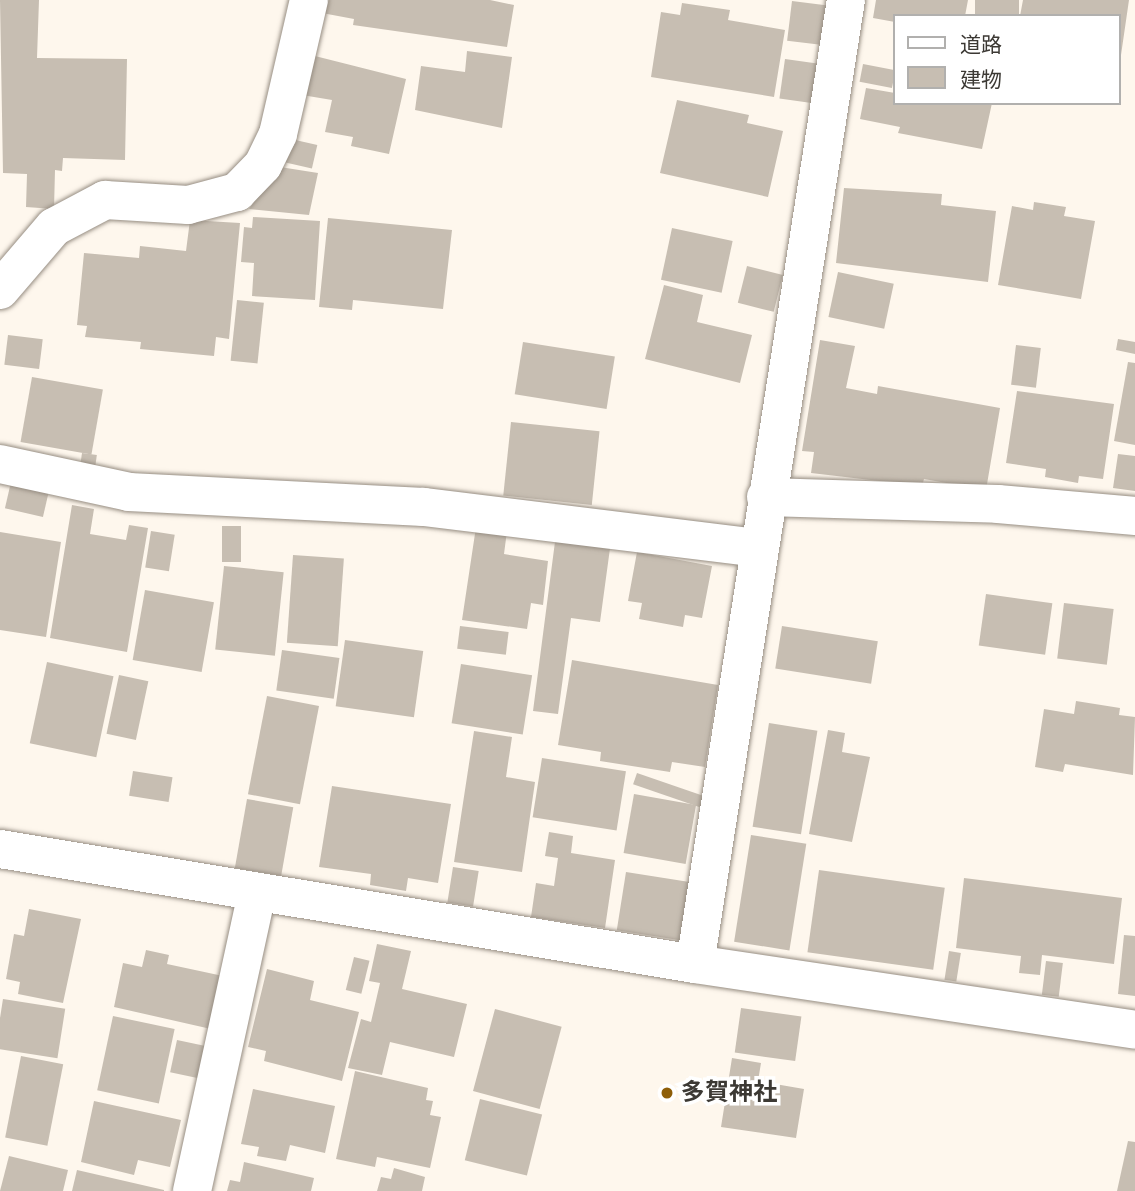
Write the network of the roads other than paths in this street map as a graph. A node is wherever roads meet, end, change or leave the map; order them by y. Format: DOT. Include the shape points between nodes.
graph roads {
  1 [pos="309,0"];
  2 [pos="846,0"];
  3 [pos="0,290"];
  4 [pos="0,464"];
  5 [pos="766,497"];
  6 [pos="1135,516"];
  7 [pos="760,548"];
  8 [pos="0,849"];
  9 [pos="257,892"];
  10 [pos="695,964"];
  11 [pos="1135,1030"];
  12 [pos="192,1191"];
  1 -- 3 [label="street" via="278,134 263,165 237,192 188,205 105,200 54,226"];
  2 -- 5 [label="street"];
  4 -- 7 [label="street" via="129,492 424,507"];
  5 -- 6 [label="street" via="998,504"];
  5 -- 7 [label="street"];
  7 -- 10 [label="street"];
  8 -- 9 [label="street"];
  9 -- 10 [label="street"];
  9 -- 12 [label="street"];
  10 -- 11 [label="street"];
}
